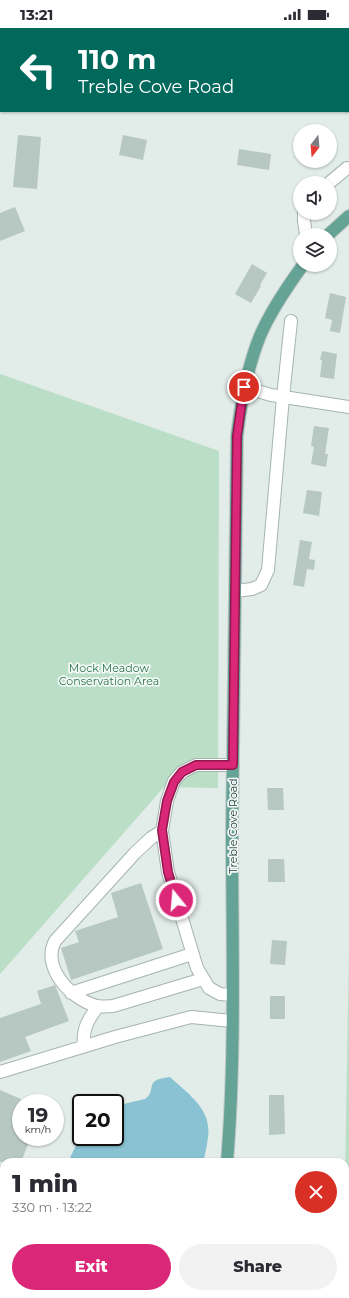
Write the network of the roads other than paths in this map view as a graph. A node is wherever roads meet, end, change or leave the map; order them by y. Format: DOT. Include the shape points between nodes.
graph roads {
  1 [pos="347,168"];
  2 [pos="337,176"];
  3 [pos="349,216"];
  4 [pos="334,228"];
  5 [pos="298,272"];
  6 [pos="291,321"];
  7 [pos="244,387"];
  8 [pos="283,397"];
  9 [pos="349,407"];
  10 [pos="235,591"];
  11 [pos="233,765"];
  12 [pos="162,830"];
  13 [pos="192,954"];
  14 [pos="203,979"];
  15 [pos="71,993"];
  16 [pos="232,995"];
  17 [pos="98,1006"];
  18 [pos="232,1020"];
  19 [pos="84,1046"];
  20 [pos="0,1072"];
  21 [pos="227,1158"];
  1 -- 2 [label="street"];
  3 -- 4 [label="main road"];
  5 -- 7 [label="main road, Treble Cove Road" via="260,335"];
  6 -- 8 [label="street"];
  7 -- 8 [label="street"];
  7 -- 10 [label="main road, Treble Cove Road" via="237,436"];
  8 -- 9 [label="street"];
  8 -- 10 [label="street" via="268,570 261,585"];
  10 -- 11 [label="main road, Treble Cove Road"];
  11 -- 12 [label="street" via="196,765 182,772 174,782 167,801"];
  11 -- 16 [label="main road, Treble Cove Road"];
  12 -- 13 [label="street" via="168,872"];
  12 -- 15 [label="street" via="135,853 52,948 55,969 61,982"];
  13 -- 14 [label="street"];
  13 -- 15 [label="street"];
  14 -- 16 [label="street" via="209,988 220,994"];
  14 -- 17 [label="street" via="113,1006"];
  15 -- 17 [label="street"];
  16 -- 18 [label="main road, Treble Cove Road"];
  17 -- 19 [label="street" via="85,1029"];
  18 -- 19 [label="street" via="191,1017"];
  18 -- 21 [label="main road, Treble Cove Road"];
  19 -- 20 [label="street"];
}
